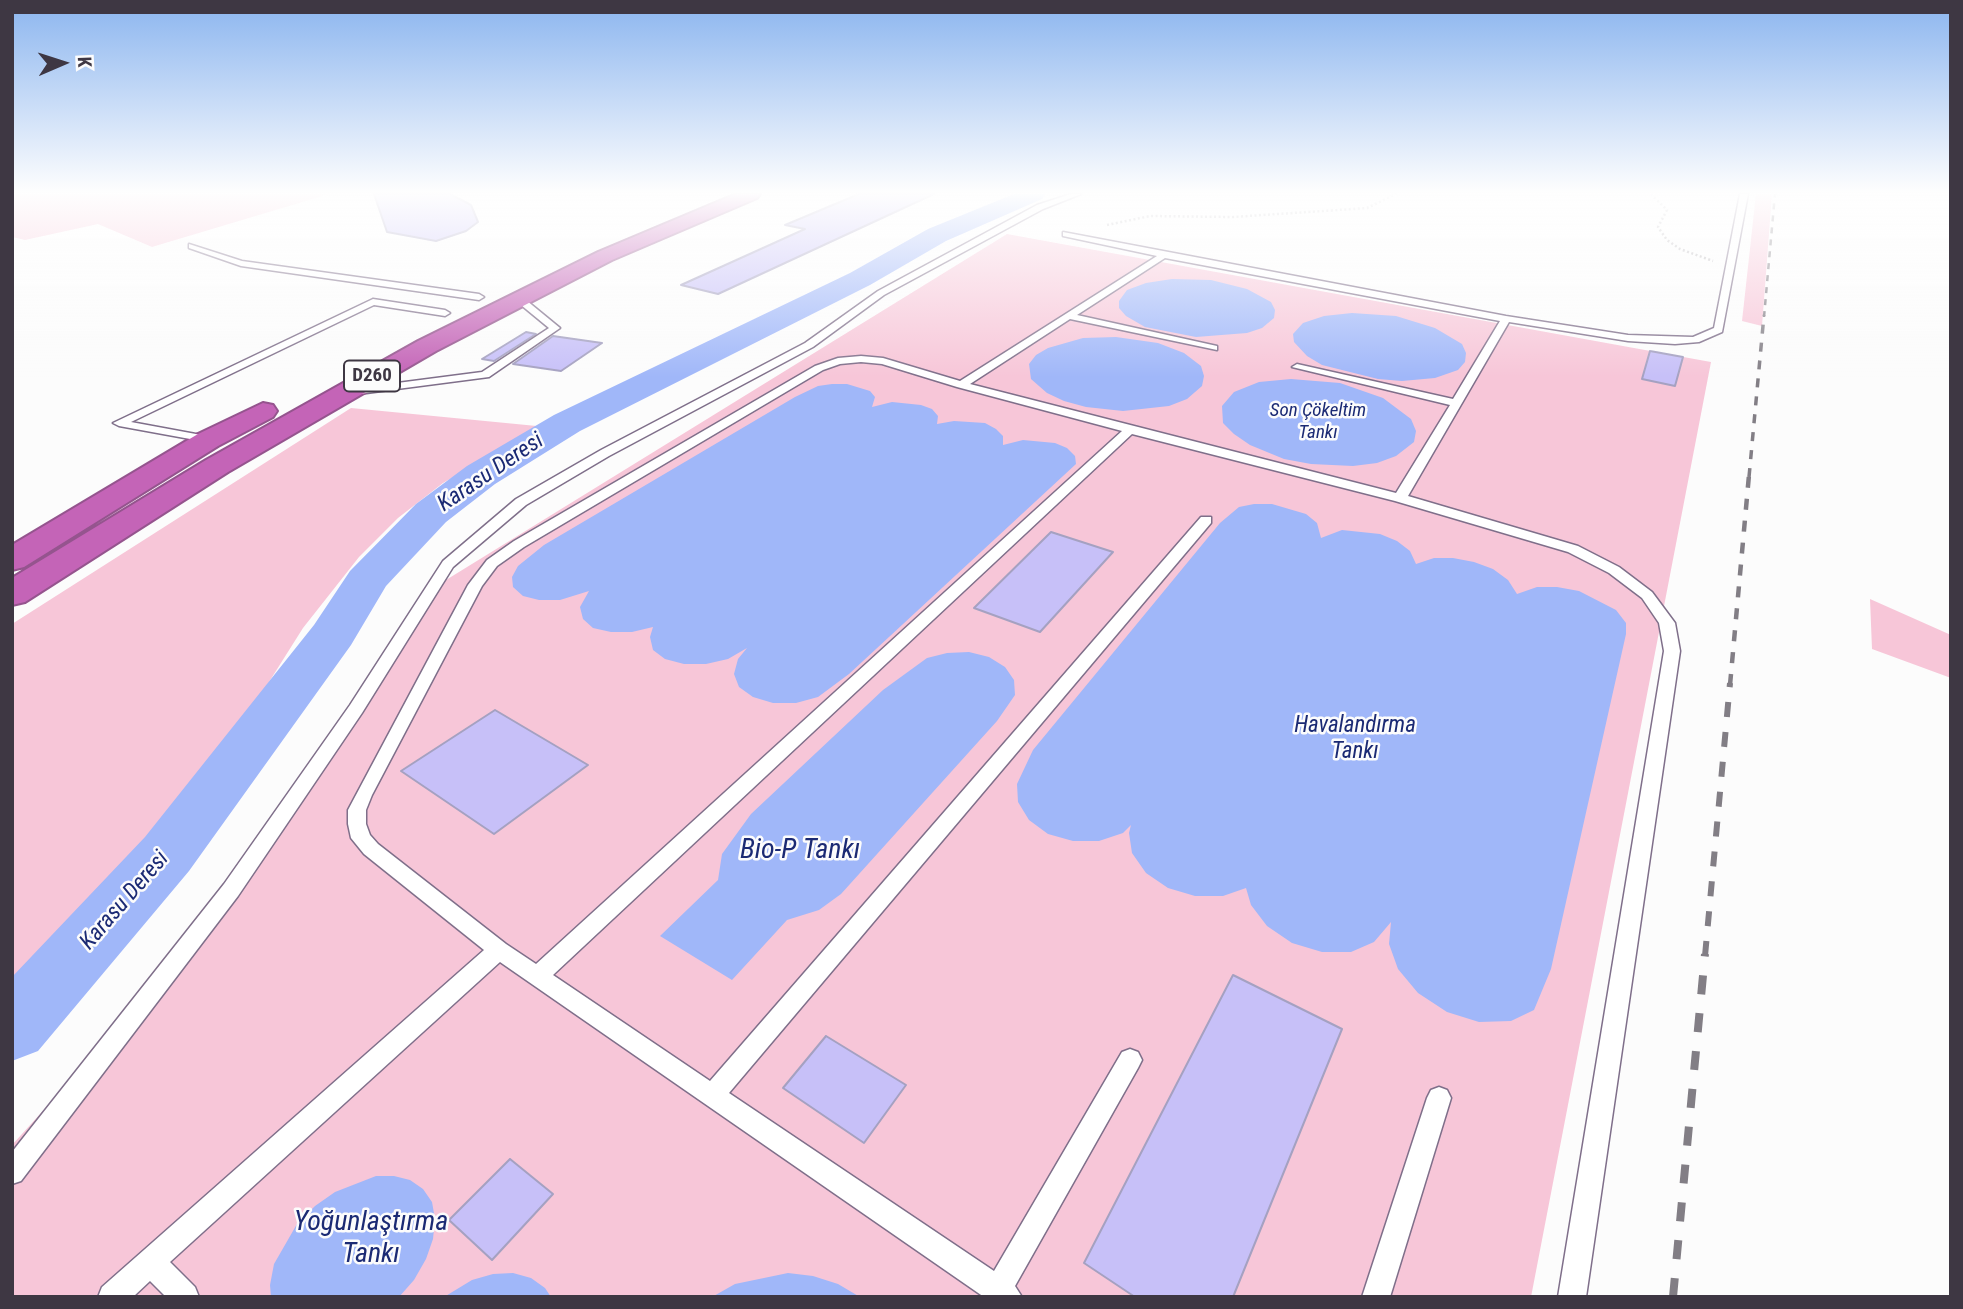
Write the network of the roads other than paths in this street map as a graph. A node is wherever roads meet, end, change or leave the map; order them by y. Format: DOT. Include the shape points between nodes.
graph roads {
  1 [pos="218,255"];
  2 [pos="574,255"];
  3 [pos="609,255"];
  4 [pos="951,255"];
  5 [pos="1164,255"];
  6 [pos="1733,255"];
  7 [pos="479,297"];
  8 [pos="518,298"];
  9 [pos="445,313"];
  10 [pos="1069,316"];
  11 [pos="1506,319"];
  12 [pos="1213,348"];
  13 [pos="1297,367"];
  14 [pos="961,385"];
  15 [pos="341,393"];
  16 [pos="1456,403"];
  17 [pos="1130,430"];
  18 [pos="208,440"];
  19 [pos="1400,498"];
  20 [pos="1206,520"];
  21 [pos="12,561"];
  22 [pos="12,594"];
  23 [pos="499,950"];
  24 [pos="538,976"];
  25 [pos="1130,1060"];
  26 [pos="712,1096"];
  27 [pos="1439,1098"];
  28 [pos="12,1172"];
  29 [pos="151,1262"];
  30 [pos="1003,1293"];
  31 [pos="112,1297"];
  32 [pos="185,1297"];
  33 [pos="1376,1297"];
  34 [pos="1572,1297"];
  1 -- 7 [label="lane" via="241,263"];
  2 -- 7 [label="highway, D260"];
  3 -- 8 [label="highway, D260"];
  4 -- 28 [label="lane" via="881,293 809,345 521,502 448,564 356,709 231,890"];
  5 -- 10 [label="lane"];
  5 -- 11 [label="lane"];
  6 -- 11 [label="lane" via="1719,330 1695,340 1652,341"];
  7 -- 9 [label="highway, D260"];
  8 -- 15 [label="highway, D260"];
  8 -- 15 [label="lane" via="555,328 485,375"];
  9 -- 18 [label="highway, D260"];
  9 -- 18 [label="lane" via="373,302 119,423"];
  10 -- 12 [label="lane"];
  10 -- 14 [label="lane"];
  11 -- 16 [label="lane"];
  13 -- 16 [label="lane"];
  14 -- 17 [label="lane"];
  14 -- 23 [label="lane" via="873,359 827,364 519,544 482,574 363,795 357,824 371,849"];
  15 -- 22 [label="highway, D260"];
  16 -- 19 [label="lane"];
  17 -- 19 [label="lane"];
  17 -- 24 [label="lane"];
  18 -- 21 [label="highway, D260"];
  19 -- 34 [label="lane" via="1573,549 1614,570 1647,595 1667,623 1672,651"];
  20 -- 26 [label="lane"];
  23 -- 24 [label="lane"];
  23 -- 29 [label="lane"];
  24 -- 26 [label="lane"];
  25 -- 30 [label="lane"];
  26 -- 30 [label="lane"];
  27 -- 33 [label="lane"];
  29 -- 31 [label="lane"];
  29 -- 32 [label="lane"];
}
